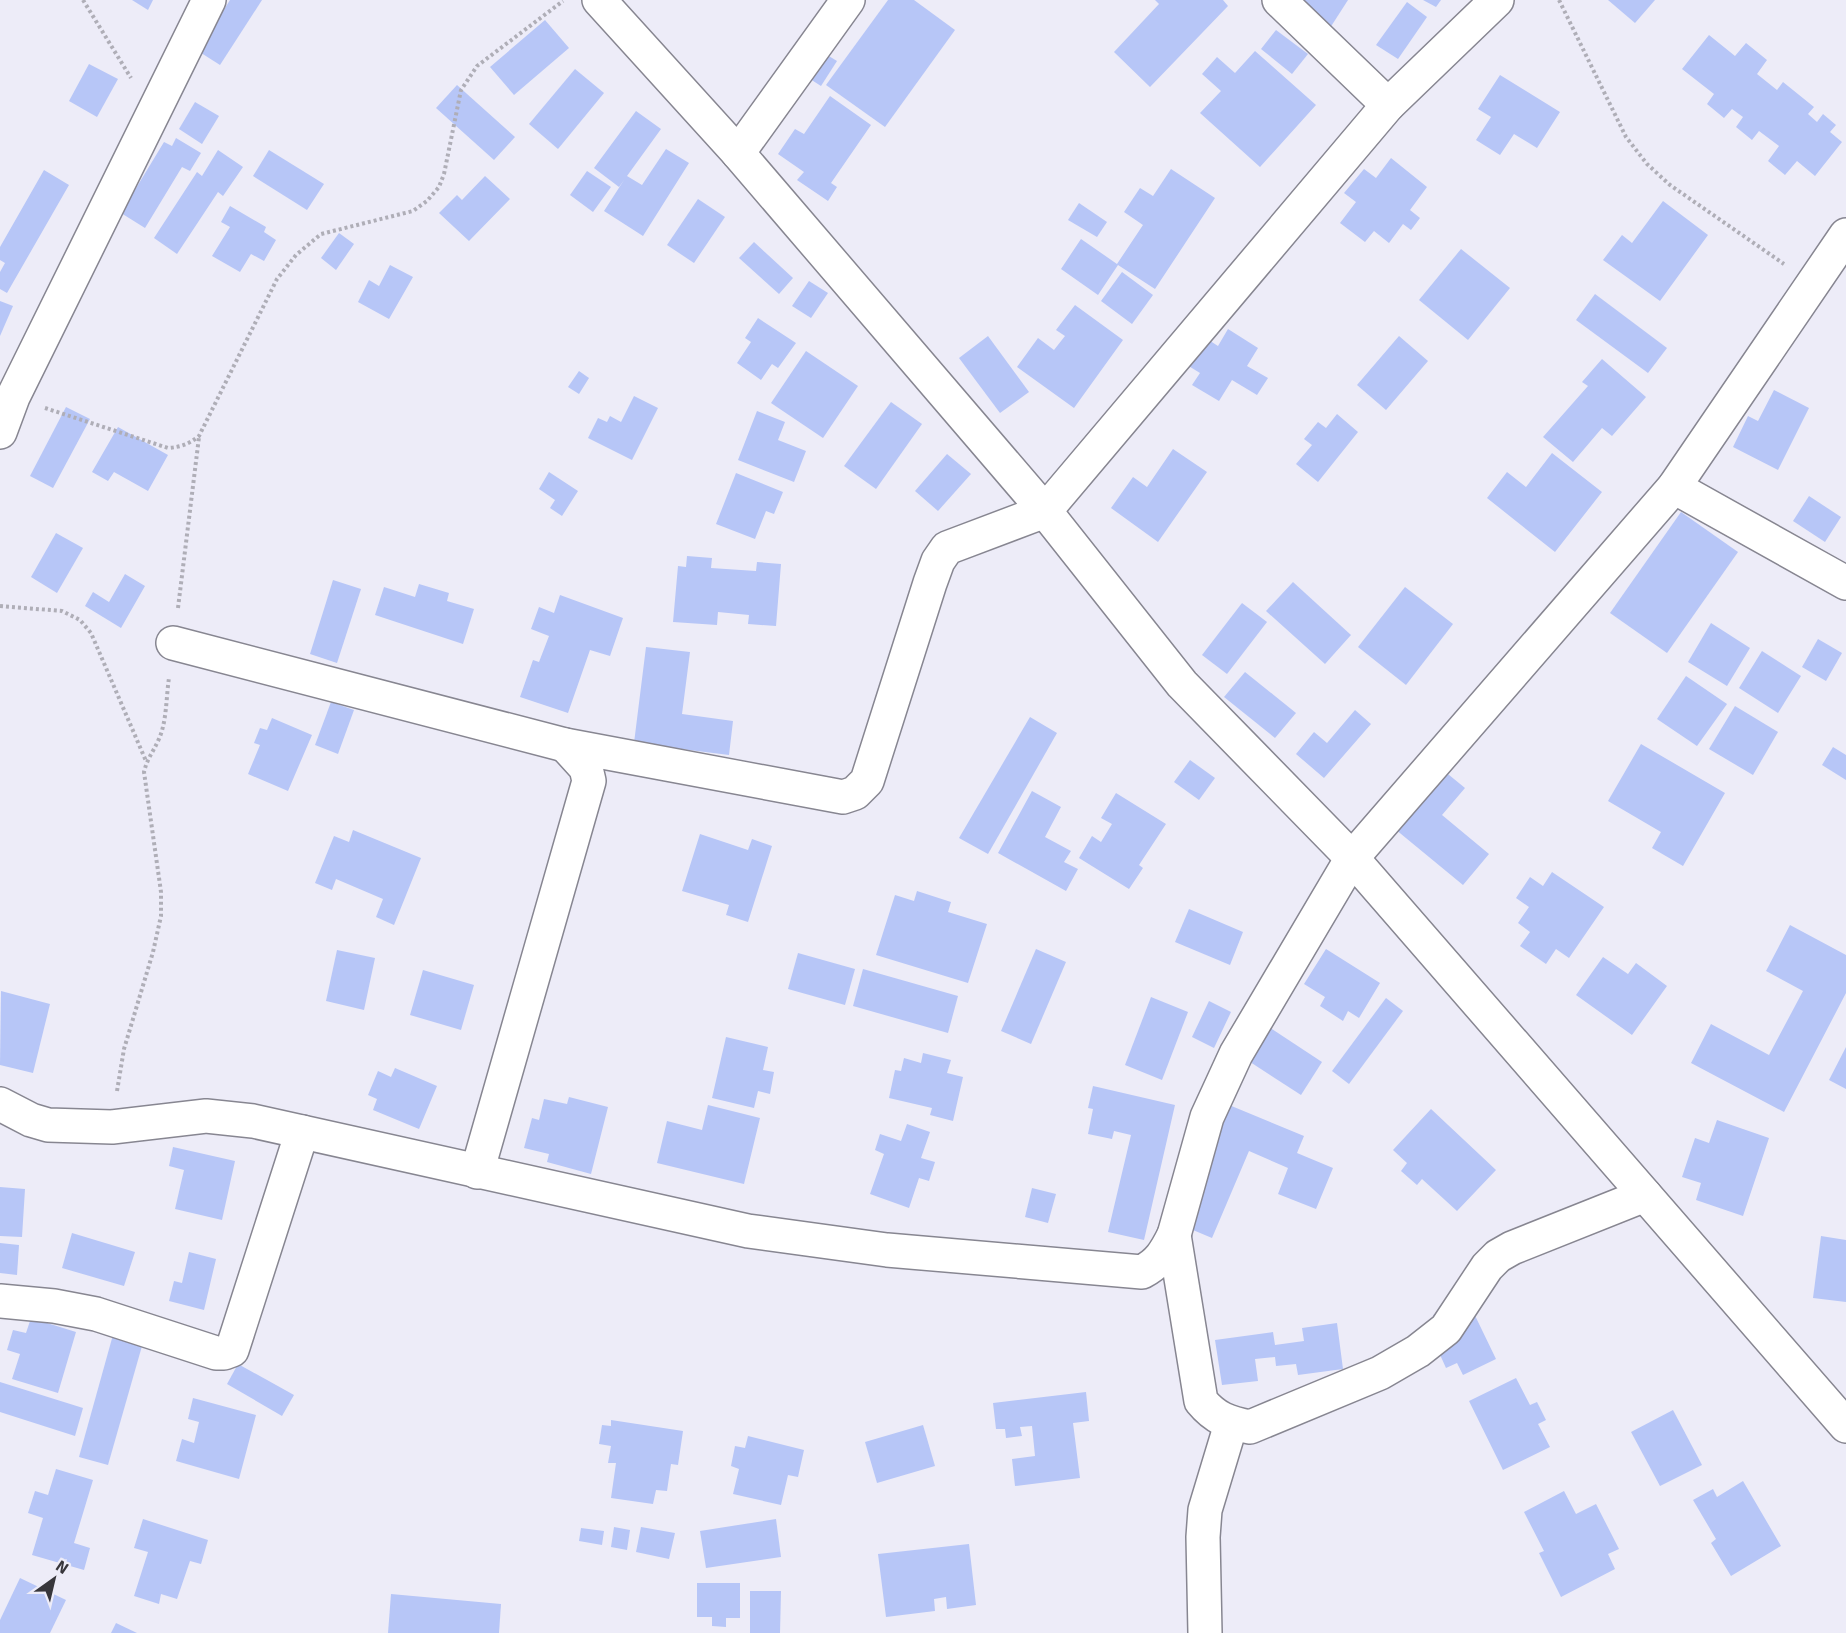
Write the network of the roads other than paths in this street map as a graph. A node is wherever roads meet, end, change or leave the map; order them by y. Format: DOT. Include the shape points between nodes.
graph roads {
  1 [pos="209,0"];
  2 [pos="599,0"];
  3 [pos="849,0"];
  4 [pos="1279,0"];
  5 [pos="1497,0"];
  6 [pos="1388,105"];
  7 [pos="738,153"];
  8 [pos="1846,235"];
  9 [pos="0,432"];
  10 [pos="1674,486"];
  11 [pos="1045,511"];
  12 [pos="1846,583"];
  13 [pos="173,643"];
  14 [pos="565,746"];
  15 [pos="1352,858"];
  16 [pos="0,1104"];
  17 [pos="302,1132"];
  18 [pos="477,1172"];
  19 [pos="1645,1195"];
  20 [pos="1174,1235"];
  21 [pos="0,1301"];
  22 [pos="1231,1424"];
  23 [pos="1846,1426"];
  24 [pos="1205,1633"];
  1 -- 9 [label="street"];
  2 -- 7 [label="street"];
  3 -- 7 [label="street"];
  4 -- 6 [label="street"];
  5 -- 6 [label="street"];
  6 -- 11 [label="street"];
  7 -- 11 [label="street"];
  8 -- 10 [label="street"];
  10 -- 12 [label="street"];
  10 -- 15 [label="street"];
  11 -- 14 [label="street" via="946,548 930,583 867,781 855,793 843,797"];
  11 -- 15 [label="street" via="1182,684"];
  13 -- 14 [label="street"];
  14 -- 18 [label="street" via="586,768 589,781"];
  15 -- 19 [label="street"];
  15 -- 20 [label="street" via="1236,1054 1208,1117"];
  16 -- 17 [label="street" via="48,1125 112,1127 206,1116"];
  17 -- 18 [label="street"];
  17 -- 21 [label="street" via="232,1350 216,1353 96,1314"];
  18 -- 20 [label="street" via="748,1231 887,1250 1142,1272 1155,1265"];
  19 -- 22 [label="street" via="1498,1256 1446,1329 1380,1373 1250,1427"];
  19 -- 23 [label="street"];
  20 -- 22 [label="street" via="1201,1401 1212,1414"];
  22 -- 24 [label="street" via="1205,1510"];
}
